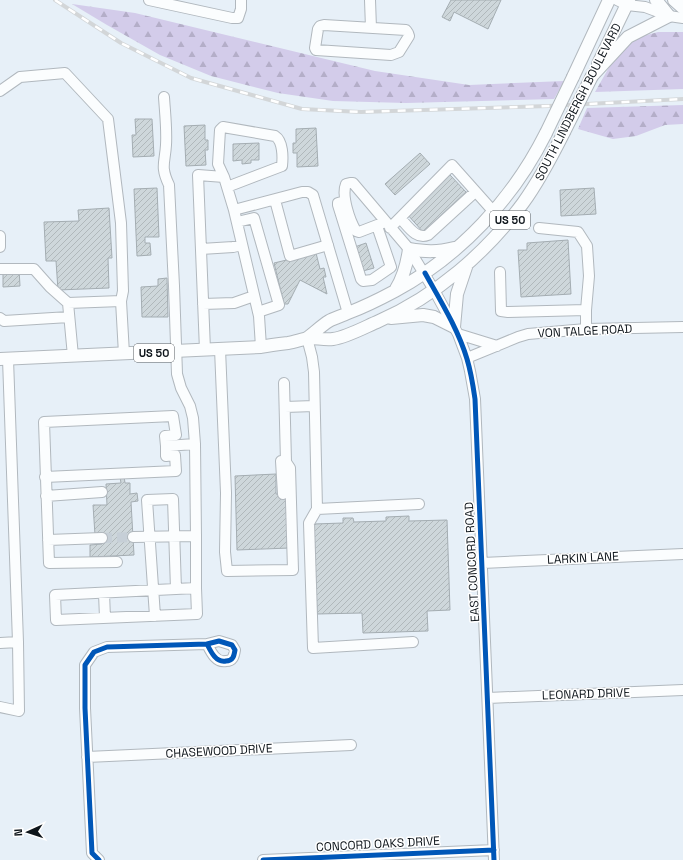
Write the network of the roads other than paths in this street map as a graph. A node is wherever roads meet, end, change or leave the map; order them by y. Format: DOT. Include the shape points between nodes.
graph roads {
  1 [pos="149,0"];
  2 [pos="241,0"];
  3 [pos="370,0"];
  4 [pos="599,0"];
  5 [pos="609,0"];
  6 [pos="656,0"];
  7 [pos="674,0"];
  8 [pos="631,2"];
  9 [pos="683,8"];
  10 [pos="602,16"];
  11 [pos="669,16"];
  12 [pos="683,18"];
  13 [pos="371,28"];
  14 [pos="592,76"];
  15 [pos="0,91"];
  16 [pos="164,97"];
  17 [pos="226,182"];
  18 [pos="475,192"];
  19 [pos="275,200"];
  20 [pos="345,201"];
  21 [pos="234,210"];
  22 [pos="493,211"];
  23 [pos="400,218"];
  24 [pos="237,222"];
  25 [pos="384,225"];
  26 [pos="539,228"];
  27 [pos="0,236"];
  28 [pos="242,245"];
  29 [pos="328,245"];
  30 [pos="0,247"];
  31 [pos="458,247"];
  32 [pos="201,249"];
  33 [pos="409,249"];
  34 [pos="467,264"];
  35 [pos="0,268"];
  36 [pos="500,272"];
  37 [pos="425,273"];
  38 [pos="434,290"];
  39 [pos="396,291"];
  40 [pos="254,296"];
  41 [pos="121,301"];
  42 [pos="68,303"];
  43 [pos="203,304"];
  44 [pos="586,310"];
  45 [pos="258,312"];
  46 [pos="348,313"];
  47 [pos="69,317"];
  48 [pos="0,318"];
  49 [pos="386,318"];
  50 [pos="683,327"];
  51 [pos="586,329"];
  52 [pos="456,330"];
  53 [pos="308,338"];
  54 [pos="261,346"];
  55 [pos="497,346"];
  56 [pos="220,349"];
  57 [pos="205,350"];
  58 [pos="176,352"];
  59 [pos="124,354"];
  60 [pos="73,356"];
  61 [pos="467,358"];
  62 [pos="4,359"];
  63 [pos="284,383"];
  64 [pos="314,403"];
  65 [pos="285,404"];
  66 [pos="5,409"];
  67 [pos="195,444"];
  68 [pos="166,446"];
  69 [pos="284,461"];
  70 [pos="45,477"];
  71 [pos="102,492"];
  72 [pos="283,494"];
  73 [pos="46,496"];
  74 [pos="419,504"];
  75 [pos="317,509"];
  76 [pos="174,536"];
  77 [pos="196,536"];
  78 [pos="133,537"];
  79 [pos="149,537"];
  80 [pos="102,538"];
  81 [pos="48,540"];
  82 [pos="683,554"];
  83 [pos="117,562"];
  84 [pos="482,563"];
  85 [pos="196,588"];
  86 [pos="176,589"];
  87 [pos="154,590"];
  88 [pos="104,593"];
  89 [pos="155,616"];
  90 [pos="105,618"];
  91 [pos="18,642"];
  92 [pos="413,642"];
  93 [pos="0,643"];
  94 [pos="207,644"];
  95 [pos="683,690"];
  96 [pos="488,698"];
  97 [pos="0,707"];
  98 [pos="351,745"];
  99 [pos="87,757"];
  100 [pos="494,855"];
  101 [pos="96,859"];
  102 [pos="263,860"];
  1 -- 2 [label="street" via="238,18"];
  3 -- 13 [label="street"];
  4 -- 10 [label="main road"];
  5 -- 10 [label="main road, SOUTH LINDBERGH BOULEVARD / US 50"];
  6 -- 11 [label="main road"];
  7 -- 9 [label="main road"];
  8 -- 11 [label="street"];
  8 -- 14 [label="main road, SOUTH LINDBERGH BOULEVARD / US 50"];
  10 -- 22 [label="main road, SOUTH LINDBERGH BOULEVARD / US 50, bridge" via="536,152 520,178"];
  11 -- 12 [label="street"];
  11 -- 14 [label="main road" via="628,38"];
  13 -- 13 [label="street" via="320,26 315,48 319,51 391,55 399,52 409,36 406,30"];
  14 -- 34 [label="main road, SOUTH LINDBERGH BOULEVARD / US 50, bridge" via="540,178 500,232"];
  15 -- 41 [label="street" via="20,77 65,73 108,119 121,223 124,291"];
  16 -- 58 [label="street" via="166,144 163,159 164,173 169,185"];
  17 -- 17 [label="street" via="218,164 220,130 223,127 278,138 281,143 282,166"];
  17 -- 21 [label="street"];
  17 -- 32 [label="street" via="198,175"];
  18 -- 22 [label="street"];
  18 -- 23 [label="street" via="423,237 418,236"];
  18 -- 23 [label="street" via="452,165"];
  19 -- 21 [label="street"];
  19 -- 29 [label="street" via="302,192 313,195"];
  19 -- 29 [label="street" via="290,256"];
  20 -- 25 [label="street" via="356,231"];
  20 -- 25 [label="street, EAST CONCORD ROAD" via="346,184 354,184"];
  20 -- 25 [label="street" via="338,203 338,206 363,281 369,281 391,267"];
  21 -- 24 [label="street"];
  22 -- 31 [label="main road, SOUTH LINDBERGH BOULEVARD / US 50"];
  23 -- 25 [label="street"];
  24 -- 28 [label="street"];
  24 -- 45 [label="street" via="254,218 279,305"];
  25 -- 33 [label="street, EAST CONCORD ROAD"];
  26 -- 44 [label="street" via="578,232 587,246 589,276"];
  27 -- 30 [label="street"];
  28 -- 32 [label="street"];
  28 -- 40 [label="street"];
  29 -- 46 [label="street"];
  31 -- 33 [label="main road" via="440,252"];
  31 -- 37 [label="main road, SOUTH LINDBERGH BOULEVARD / US 50"];
  32 -- 43 [label="street"];
  33 -- 37 [label="street, EAST CONCORD ROAD"];
  33 -- 39 [label="main road" via="403,277"];
  34 -- 38 [label="main road, SOUTH LINDBERGH BOULEVARD / US 50"];
  34 -- 52 [label="main road" via="457,294"];
  35 -- 42 [label="street" via="34,269"];
  36 -- 44 [label="street" via="501,311"];
  37 -- 38 [label="street, EAST CONCORD ROAD"];
  37 -- 39 [label="main road, SOUTH LINDBERGH BOULEVARD / US 50"];
  38 -- 49 [label="main road, SOUTH LINDBERGH BOULEVARD / US 50"];
  38 -- 52 [label="street, EAST CONCORD ROAD"];
  39 -- 46 [label="main road, SOUTH LINDBERGH BOULEVARD / US 50"];
  40 -- 43 [label="street" via="234,303"];
  40 -- 45 [label="street"];
  41 -- 42 [label="street"];
  41 -- 59 [label="street"];
  42 -- 47 [label="street"];
  43 -- 57 [label="street"];
  44 -- 51 [label="street"];
  45 -- 54 [label="street"];
  46 -- 53 [label="main road, SOUTH LINDBERGH BOULEVARD / US 50" via="329,321"];
  47 -- 48 [label="street" via="4,320"];
  47 -- 60 [label="street"];
  49 -- 52 [label="main road" via="423,315 434,317"];
  49 -- 53 [label="main road, SOUTH LINDBERGH BOULEVARD / US 50" via="334,339"];
  50 -- 51 [label="street, VON TALGE ROAD"];
  51 -- 55 [label="street, VON TALGE ROAD" via="528,334"];
  52 -- 55 [label="street"];
  52 -- 61 [label="street, EAST CONCORD ROAD"];
  53 -- 54 [label="main road, SOUTH LINDBERGH BOULEVARD / US 50"];
  53 -- 64 [label="street" via="312,357"];
  54 -- 56 [label="main road, SOUTH LINDBERGH BOULEVARD / US 50"];
  55 -- 61 [label="street, VON TALGE ROAD"];
  56 -- 57 [label="main road, SOUTH LINDBERGH BOULEVARD / US 50"];
  56 -- 69 [label="street" via="227,571 293,570 290,468"];
  57 -- 58 [label="main road, SOUTH LINDBERGH BOULEVARD / US 50"];
  58 -- 59 [label="main road, SOUTH LINDBERGH BOULEVARD / US 50"];
  58 -- 67 [label="street" via="177,374 190,406"];
  59 -- 60 [label="main road, SOUTH LINDBERGH BOULEVARD / US 50"];
  60 -- 62 [label="main road, SOUTH LINDBERGH BOULEVARD / US 50"];
  61 -- 84 [label="street, EAST CONCORD ROAD" via="475,399"];
  62 -- 66 [label="street"];
  63 -- 65 [label="street"];
  64 -- 65 [label="street"];
  64 -- 75 [label="street"];
  65 -- 69 [label="street"];
  66 -- 91 [label="street"];
  67 -- 68 [label="street"];
  67 -- 77 [label="street"];
  68 -- 70 [label="street" via="166,456 175,456 176,472"];
  68 -- 70 [label="street" via="165,436 176,435 173,416 44,422"];
  69 -- 72 [label="street"];
  70 -- 73 [label="street"];
  71 -- 73 [label="street"];
  73 -- 81 [label="street"];
  74 -- 75 [label="street"];
  75 -- 92 [label="street" via="309,523 313,648"];
  76 -- 77 [label="street"];
  76 -- 79 [label="street"];
  76 -- 79 [label="street" via="173,499 147,500"];
  76 -- 86 [label="street"];
  77 -- 85 [label="street"];
  78 -- 79 [label="street"];
  79 -- 87 [label="street"];
  80 -- 81 [label="street"];
  81 -- 83 [label="street" via="49,563"];
  82 -- 84 [label="street, LARKIN LANE"];
  84 -- 96 [label="street, EAST CONCORD ROAD"];
  85 -- 86 [label="street"];
  85 -- 89 [label="street" via="197,614"];
  86 -- 87 [label="street"];
  87 -- 88 [label="street"];
  87 -- 89 [label="street"];
  88 -- 90 [label="street"];
  88 -- 90 [label="street" via="55,595 56,620"];
  89 -- 90 [label="street"];
  91 -- 93 [label="street"];
  91 -- 97 [label="street" via="19,711"];
  94 -- 99 [label="street" via="107,647 94,652 85,665"];
  95 -- 96 [label="street, LEONARD DRIVE"];
  96 -- 100 [label="street, EAST CONCORD ROAD"];
  98 -- 99 [label="street, CHASEWOOD DRIVE"];
  99 -- 101 [label="street" via="92,853"];
  100 -- 102 [label="street, CONCORD OAKS DRIVE"];
}
